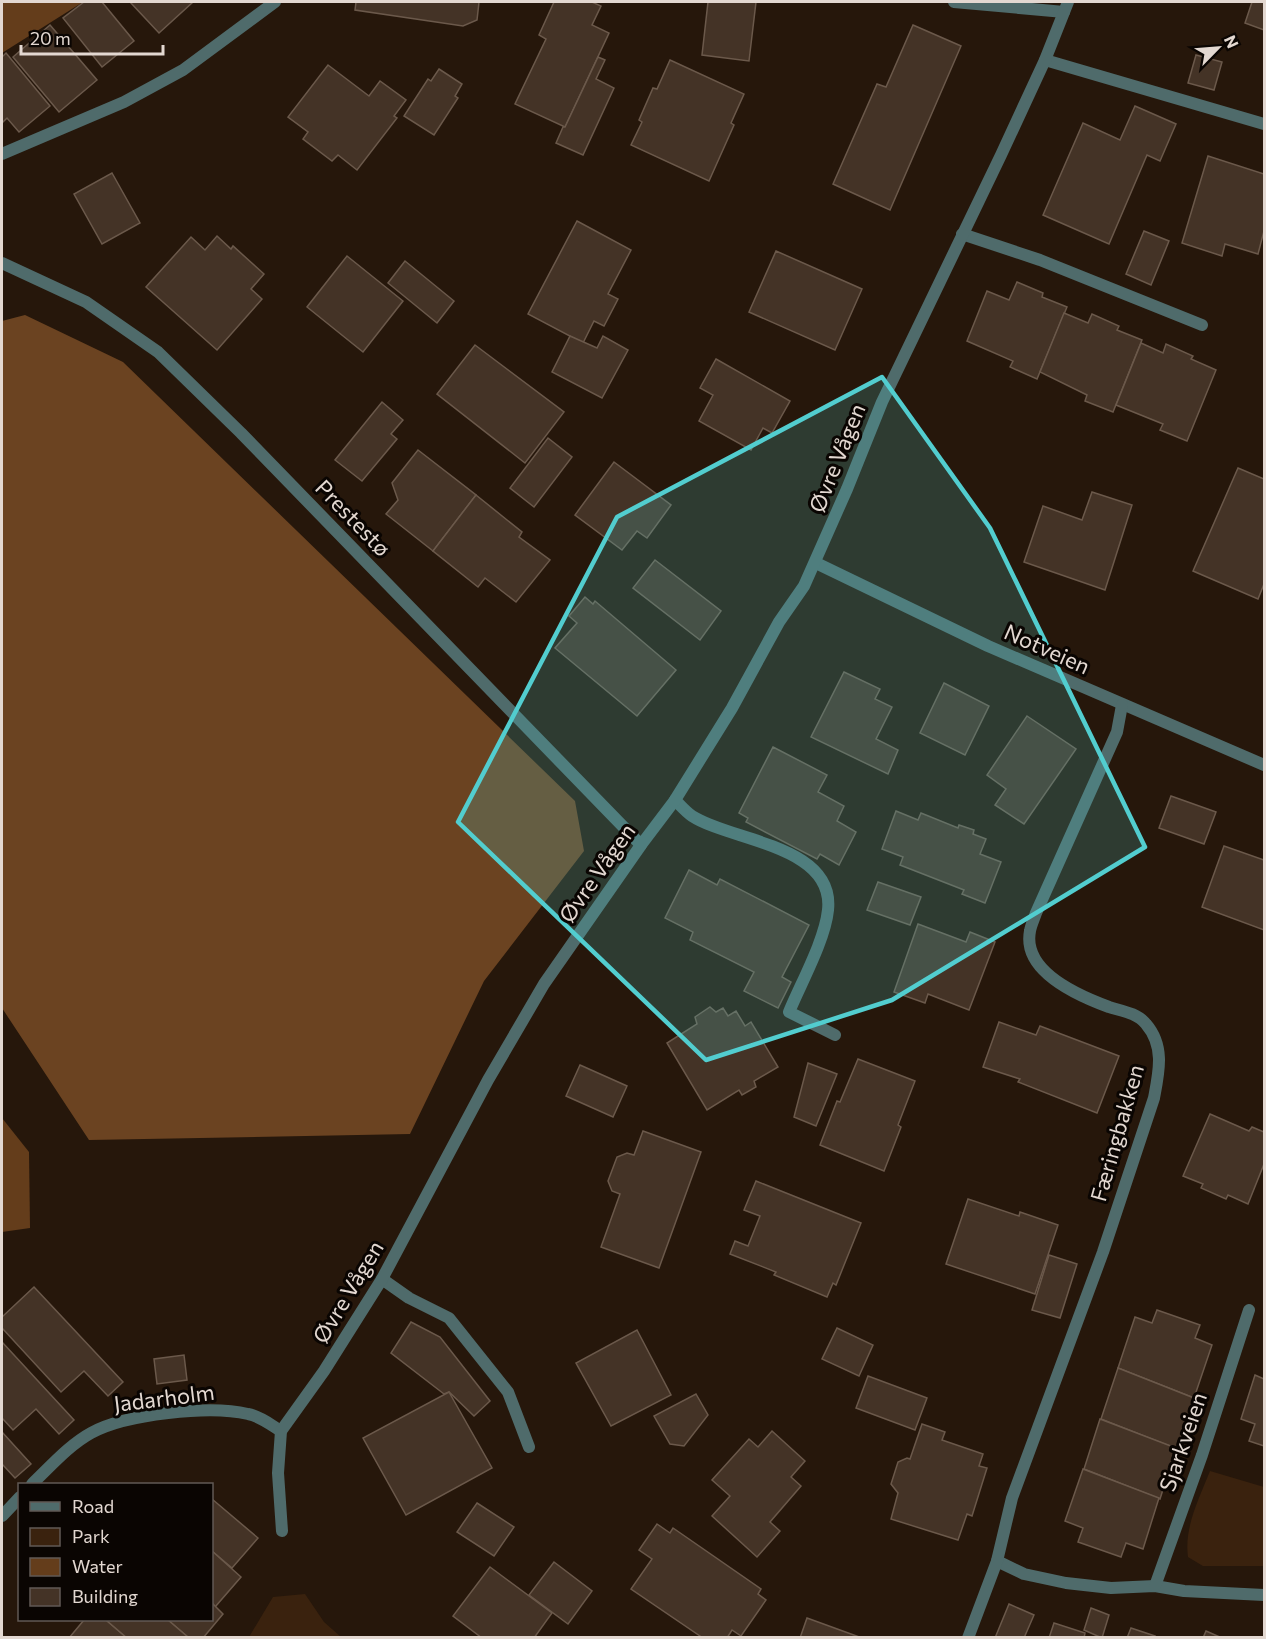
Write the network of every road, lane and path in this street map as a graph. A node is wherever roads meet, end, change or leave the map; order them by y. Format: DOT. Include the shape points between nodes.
graph roads {
  1 [pos="275,2"];
  2 [pos="954,2"];
  3 [pos="1066,7"];
  4 [pos="1045,60"];
  5 [pos="1264,124"];
  6 [pos="2,154"];
  7 [pos="962,234"];
  8 [pos="2,263"];
  9 [pos="1202,326"];
  10 [pos="816,563"];
  11 [pos="1122,705"];
  12 [pos="1264,765"];
  13 [pos="675,800"];
  14 [pos="641,845"];
  15 [pos="835,1035"];
  16 [pos="382,1279"];
  17 [pos="1249,1310"];
  18 [pos="281,1431"];
  19 [pos="530,1447"];
  20 [pos="34,1483"];
  21 [pos="18,1499"];
  22 [pos="2,1516"];
  23 [pos="282,1532"];
  24 [pos="997,1561"];
  25 [pos="1155,1586"];
  26 [pos="1264,1595"];
  27 [pos="968,1638"];
  1 -- 6 [label="street" via="183,70 124,102"];
  2 -- 3 [label="street"];
  3 -- 4 [label="street, Øvre Vågen"];
  4 -- 5 [label="street"];
  4 -- 7 [label="street, Øvre Vågen"];
  7 -- 9 [label="street" via="1040,260"];
  7 -- 10 [label="street, Øvre Vågen" via="882,402"];
  8 -- 14 [label="street, Prestestø" via="86,302 158,352"];
  10 -- 11 [label="street, Notveien"];
  10 -- 13 [label="street, Øvre Vågen"];
  11 -- 12 [label="street, Notveien"];
  11 -- 24 [label="street, Færingbakken" via="1118,732 1036,914 1030,944 1046,973 1067,988 1136,1015 1146,1024 1160,1056 1158,1074 1154,1098 1103,1252 1012,1498"];
  13 -- 14 [label="street, Øvre Vågen"];
  13 -- 15 [label="street" via="692,816 806,861 825,886 829,909 822,934 789,1012"];
  14 -- 16 [label="street, Øvre Vågen" via="515,1031"];
  16 -- 18 [label="street, Øvre Vågen"];
  16 -- 19 [label="street" via="449,1318 508,1392"];
  17 -- 25 [label="street, Sjarkveien"];
  18 -- 20 [label="street, Jadarholm" via="249,1414 216,1410 113,1424 90,1433"];
  18 -- 23 [label="street" via="278,1473"];
  21 -- 22 [label="street"];
  24 -- 25 [label="street" via="1024,1574 1066,1583 1111,1588"];
  24 -- 27 [label="street, Færingbakken"];
  25 -- 26 [label="street"];
}
